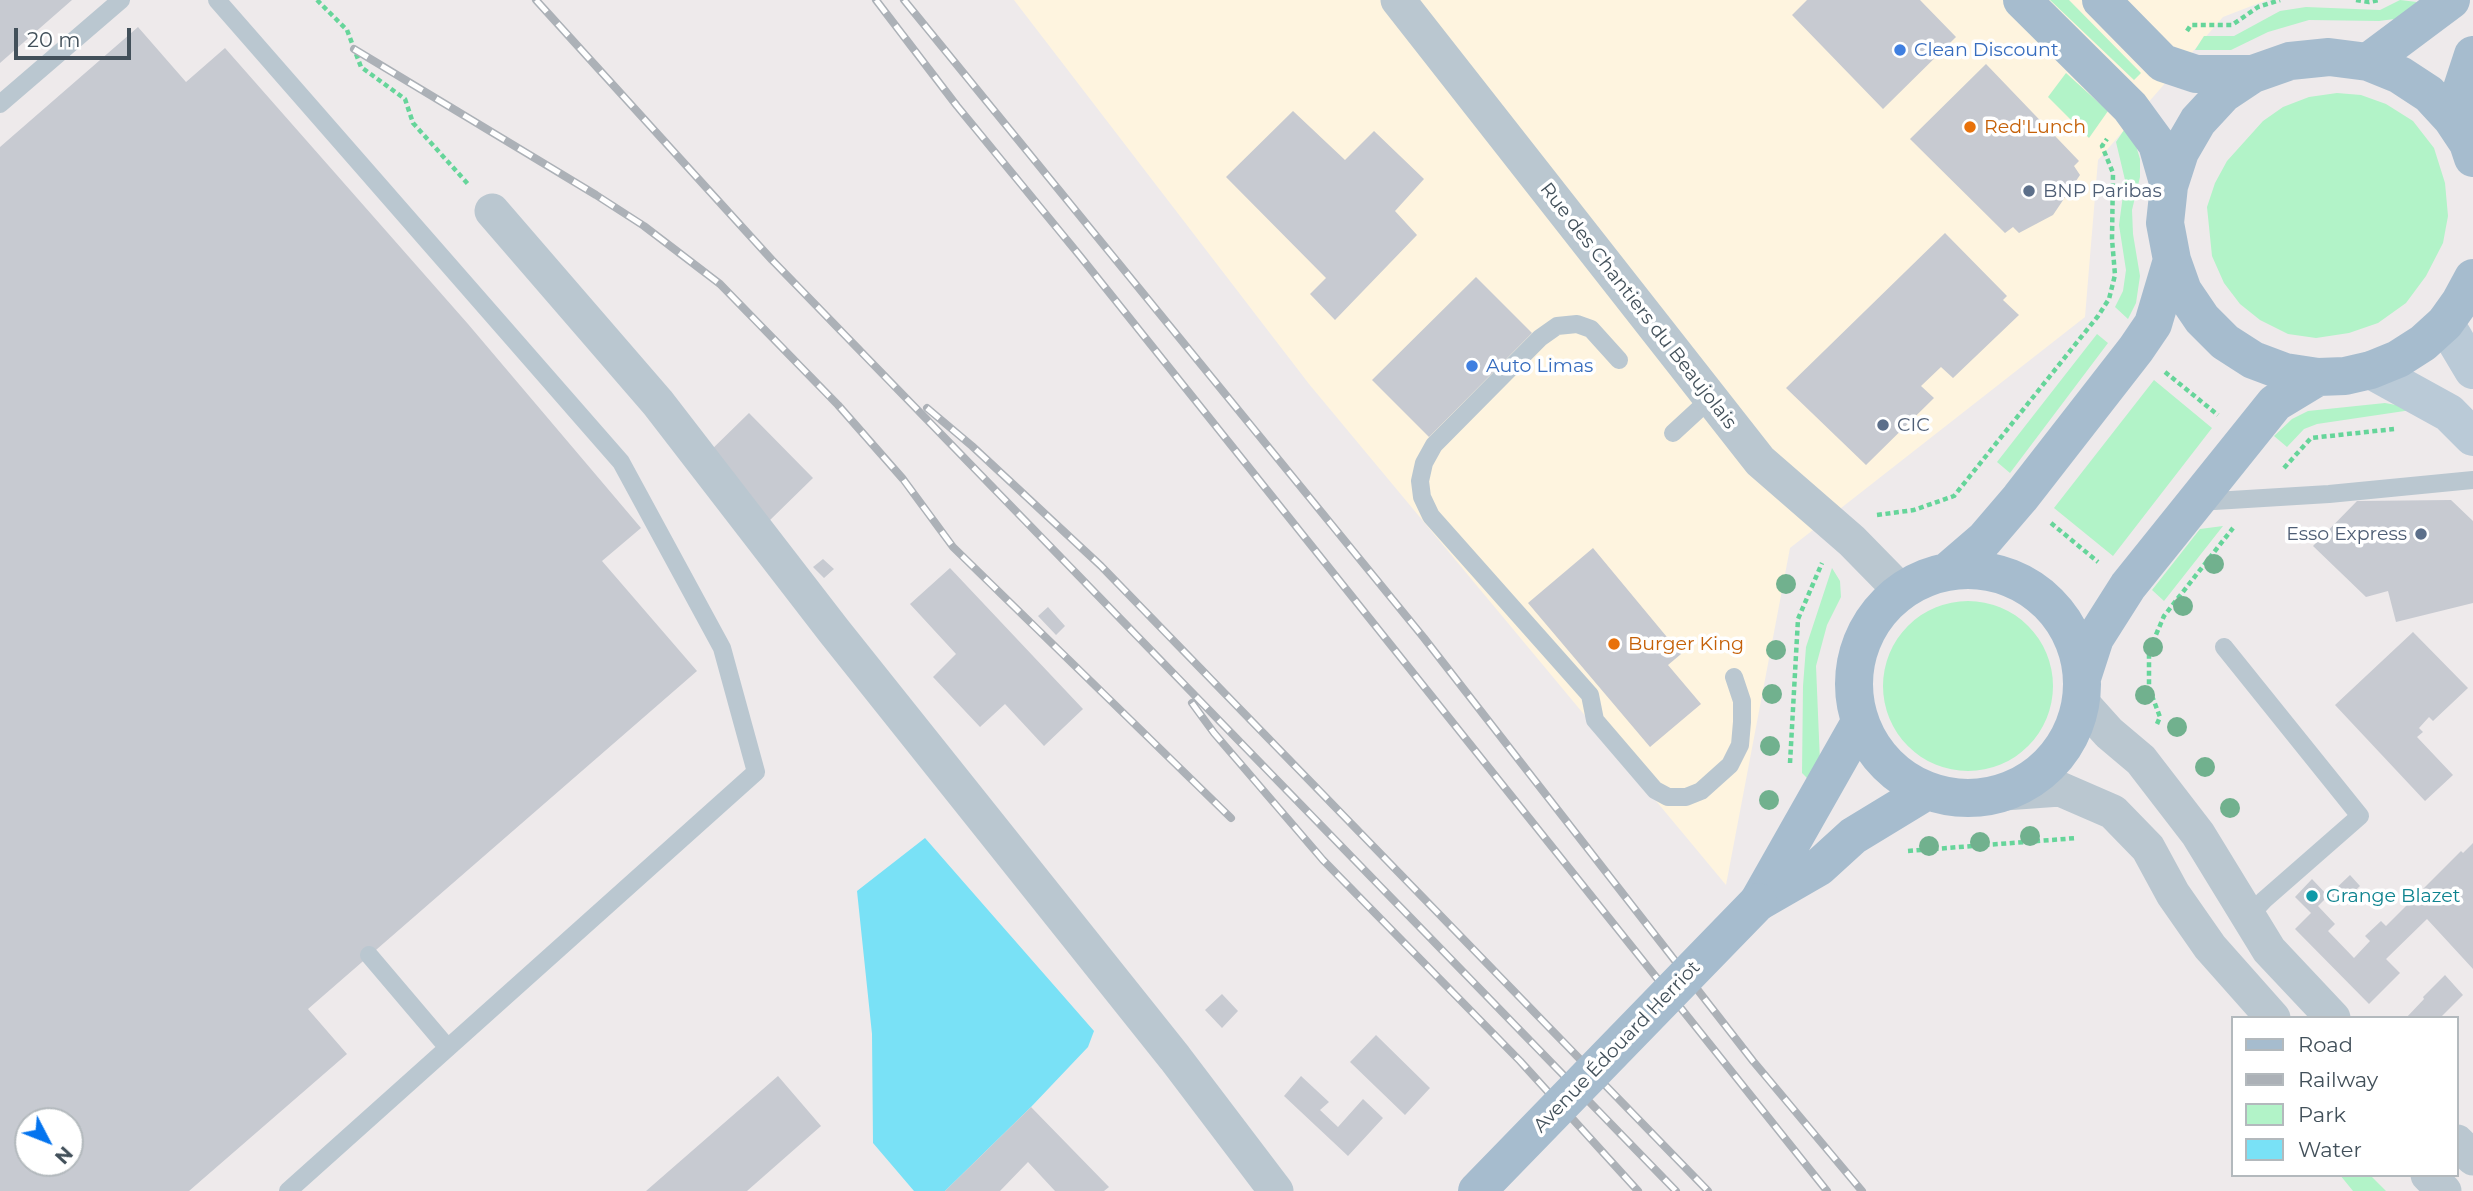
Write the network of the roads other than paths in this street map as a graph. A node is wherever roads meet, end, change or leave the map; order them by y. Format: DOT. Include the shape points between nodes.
graph roads {
  1 [pos="121,0"];
  2 [pos="216,0"];
  3 [pos="1398,0"];
  4 [pos="2022,0"];
  5 [pos="2101,0"];
  6 [pos="2451,0"];
  7 [pos="2473,55"];
  8 [pos="2368,62"];
  9 [pos="2253,74"];
  10 [pos="0,104"];
  11 [pos="2466,141"];
  12 [pos="2169,186"];
  13 [pos="492,211"];
  14 [pos="2172,260"];
  15 [pos="2473,278"];
  16 [pos="2445,323"];
  17 [pos="1619,360"];
  18 [pos="2371,370"];
  19 [pos="2473,370"];
  20 [pos="2318,377"];
  21 [pos="1711,398"];
  22 [pos="1673,433"];
  23 [pos="2473,437"];
  24 [pos="2473,480"];
  25 [pos="2194,502"];
  26 [pos="1948,571"];
  27 [pos="1900,590"];
  28 [pos="2224,647"];
  29 [pos="1734,677"];
  30 [pos="2082,689"];
  31 [pos="1860,722"];
  32 [pos="1927,791"];
  33 [pos="2004,793"];
  34 [pos="1758,902"];
  35 [pos="2249,916"];
  36 [pos="369,955"];
  37 [pos="2271,1016"];
  38 [pos="2331,1016"];
  39 [pos="448,1048"];
  40 [pos="2459,1144"];
  41 [pos="2473,1158"];
  42 [pos="2430,1177"];
  43 [pos="288,1191"];
  44 [pos="1276,1191"];
  45 [pos="1477,1191"];
  46 [pos="2444,1191"];
  1 -- 10 [label="lane"];
  2 -- 39 [label="lane" via="621,462 722,648 756,772"];
  3 -- 21 [label="street, Rue des Chantiers du Beaujolais"];
  4 -- 12 [label="main road" via="2130,107 2157,144"];
  5 -- 9 [label="main road" via="2163,63 2196,74"];
  6 -- 8 [label="main road"];
  7 -- 11 [label="main road"];
  8 -- 9 [label="main road" via="2329,57 2290,61"];
  8 -- 11 [label="main road" via="2400,75 2428,94"];
  9 -- 12 [label="main road" via="2223,94 2198,121 2180,152"];
  12 -- 14 [label="main road" via="2165,223"];
  13 -- 44 [label="street" via="658,403"];
  14 -- 20 [label="main road" via="2183,291 2225,342 2274,368"];
  14 -- 26 [label="main road" via="2153,324 2136,349 2020,498 1984,540"];
  15 -- 16 [label="main road"];
  16 -- 18 [label="main road" via="2407,354"];
  16 -- 19 [label="main road"];
  17 -- 29 [label="lane" via="1591,329 1577,324 1557,326 1434,445 1424,463 1422,497 1431,516 1590,695 1595,720 1655,790 1668,797 1686,797 1701,791 1731,765 1740,745 1742,722 1742,701"];
  18 -- 20 [label="main road"];
  18 -- 23 [label="main road" via="2449,413"];
  20 -- 25 [label="main road" via="2274,403"];
  21 -- 22 [label="lane"];
  21 -- 27 [label="street, Rue des Chantiers du Beaujolais" via="1760,461 1852,541"];
  24 -- 25 [label="lane"];
  25 -- 30 [label="main road" via="2128,586 2095,638"];
  26 -- 27 [label="main road"];
  26 -- 30 [label="main road" via="2004,575 2049,602 2079,653"];
  27 -- 31 [label="main road" via="1873,621 1858,653 1854,688"];
  28 -- 35 [label="lane" via="2360,816"];
  30 -- 33 [label="main road" via="2078,718 2053,760 2032,780"];
  30 -- 35 [label="street" via="2109,733 2141,760 2199,834"];
  31 -- 32 [label="main road" via="1883,761"];
  31 -- 34 [label="main road, Avenue Édouard Herriot"];
  32 -- 33 [label="main road" via="1971,799"];
  32 -- 34 [label="main road, Avenue Édouard Herriot" via="1853,836 1819,867"];
  33 -- 37 [label="street" via="2060,789 2113,812 2148,848 2210,947"];
  34 -- 45 [label="main road, Avenue Édouard Herriot, bridge"];
  35 -- 38 [label="street" via="2269,950"];
  36 -- 39 [label="lane"];
  39 -- 43 [label="lane"];
  40 -- 41 [label="street"];
  42 -- 46 [label="street"];
}
